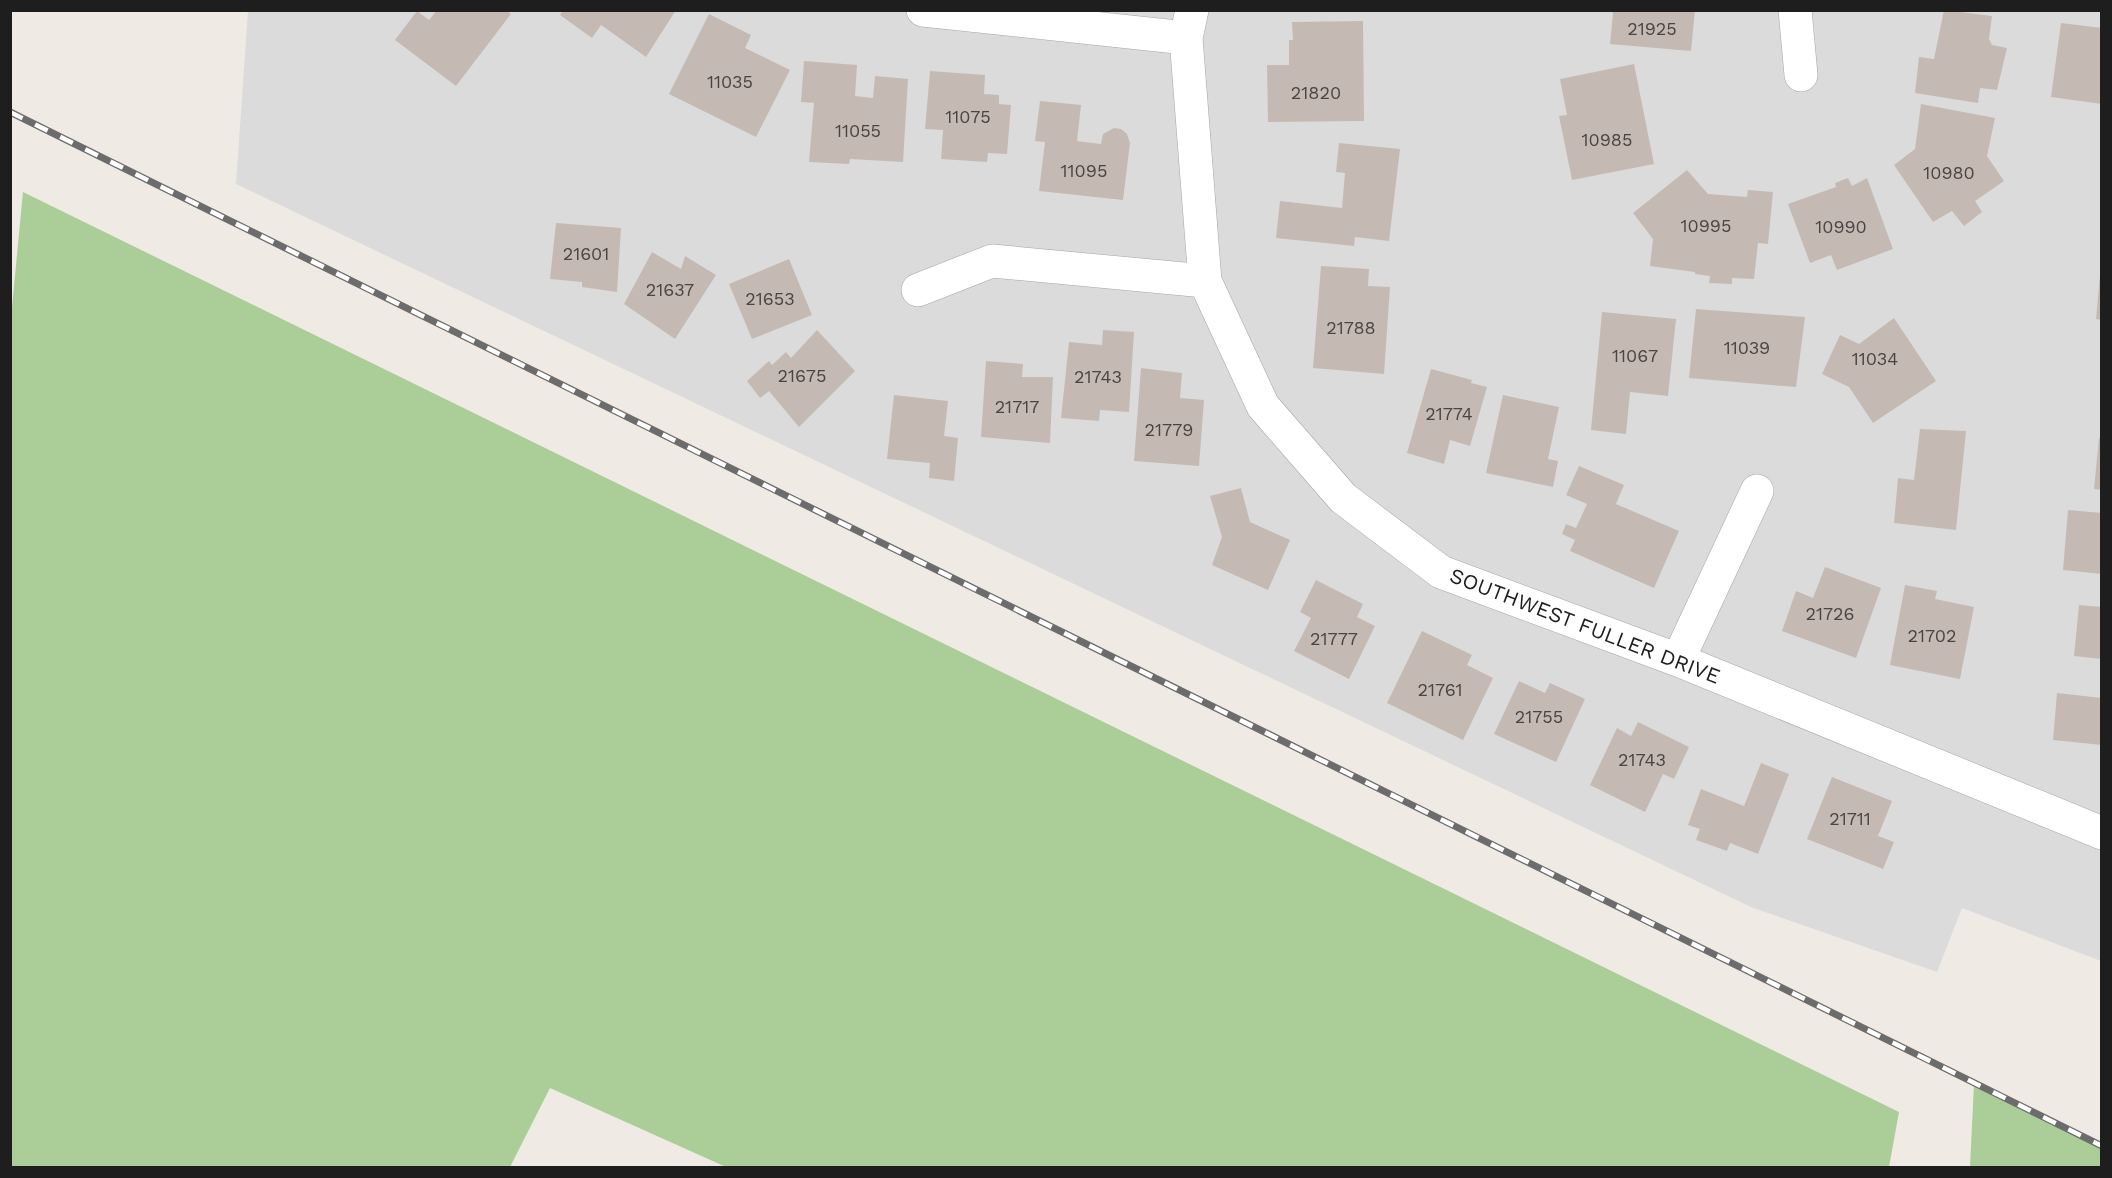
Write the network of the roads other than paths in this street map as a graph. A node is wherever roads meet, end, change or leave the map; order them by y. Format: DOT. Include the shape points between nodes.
graph roads {
  1 [pos="923,10"];
  2 [pos="1795,10"];
  3 [pos="1189,24"];
  4 [pos="1801,75"];
  5 [pos="1205,281"];
  6 [pos="918,290"];
  7 [pos="1757,491"];
  8 [pos="1678,660"];
  9 [pos="2102,833"];
  1 -- 3 [label="street"];
  2 -- 4 [label="street"];
  3 -- 5 [label="street, SOUTHWEST FULLER DRIVE"];
  5 -- 6 [label="street" via="992,261"];
  5 -- 8 [label="street, SOUTHWEST FULLER DRIVE" via="1263,406 1343,498 1441,572"];
  7 -- 8 [label="street"];
  8 -- 9 [label="street, SOUTHWEST FULLER DRIVE"];
}
